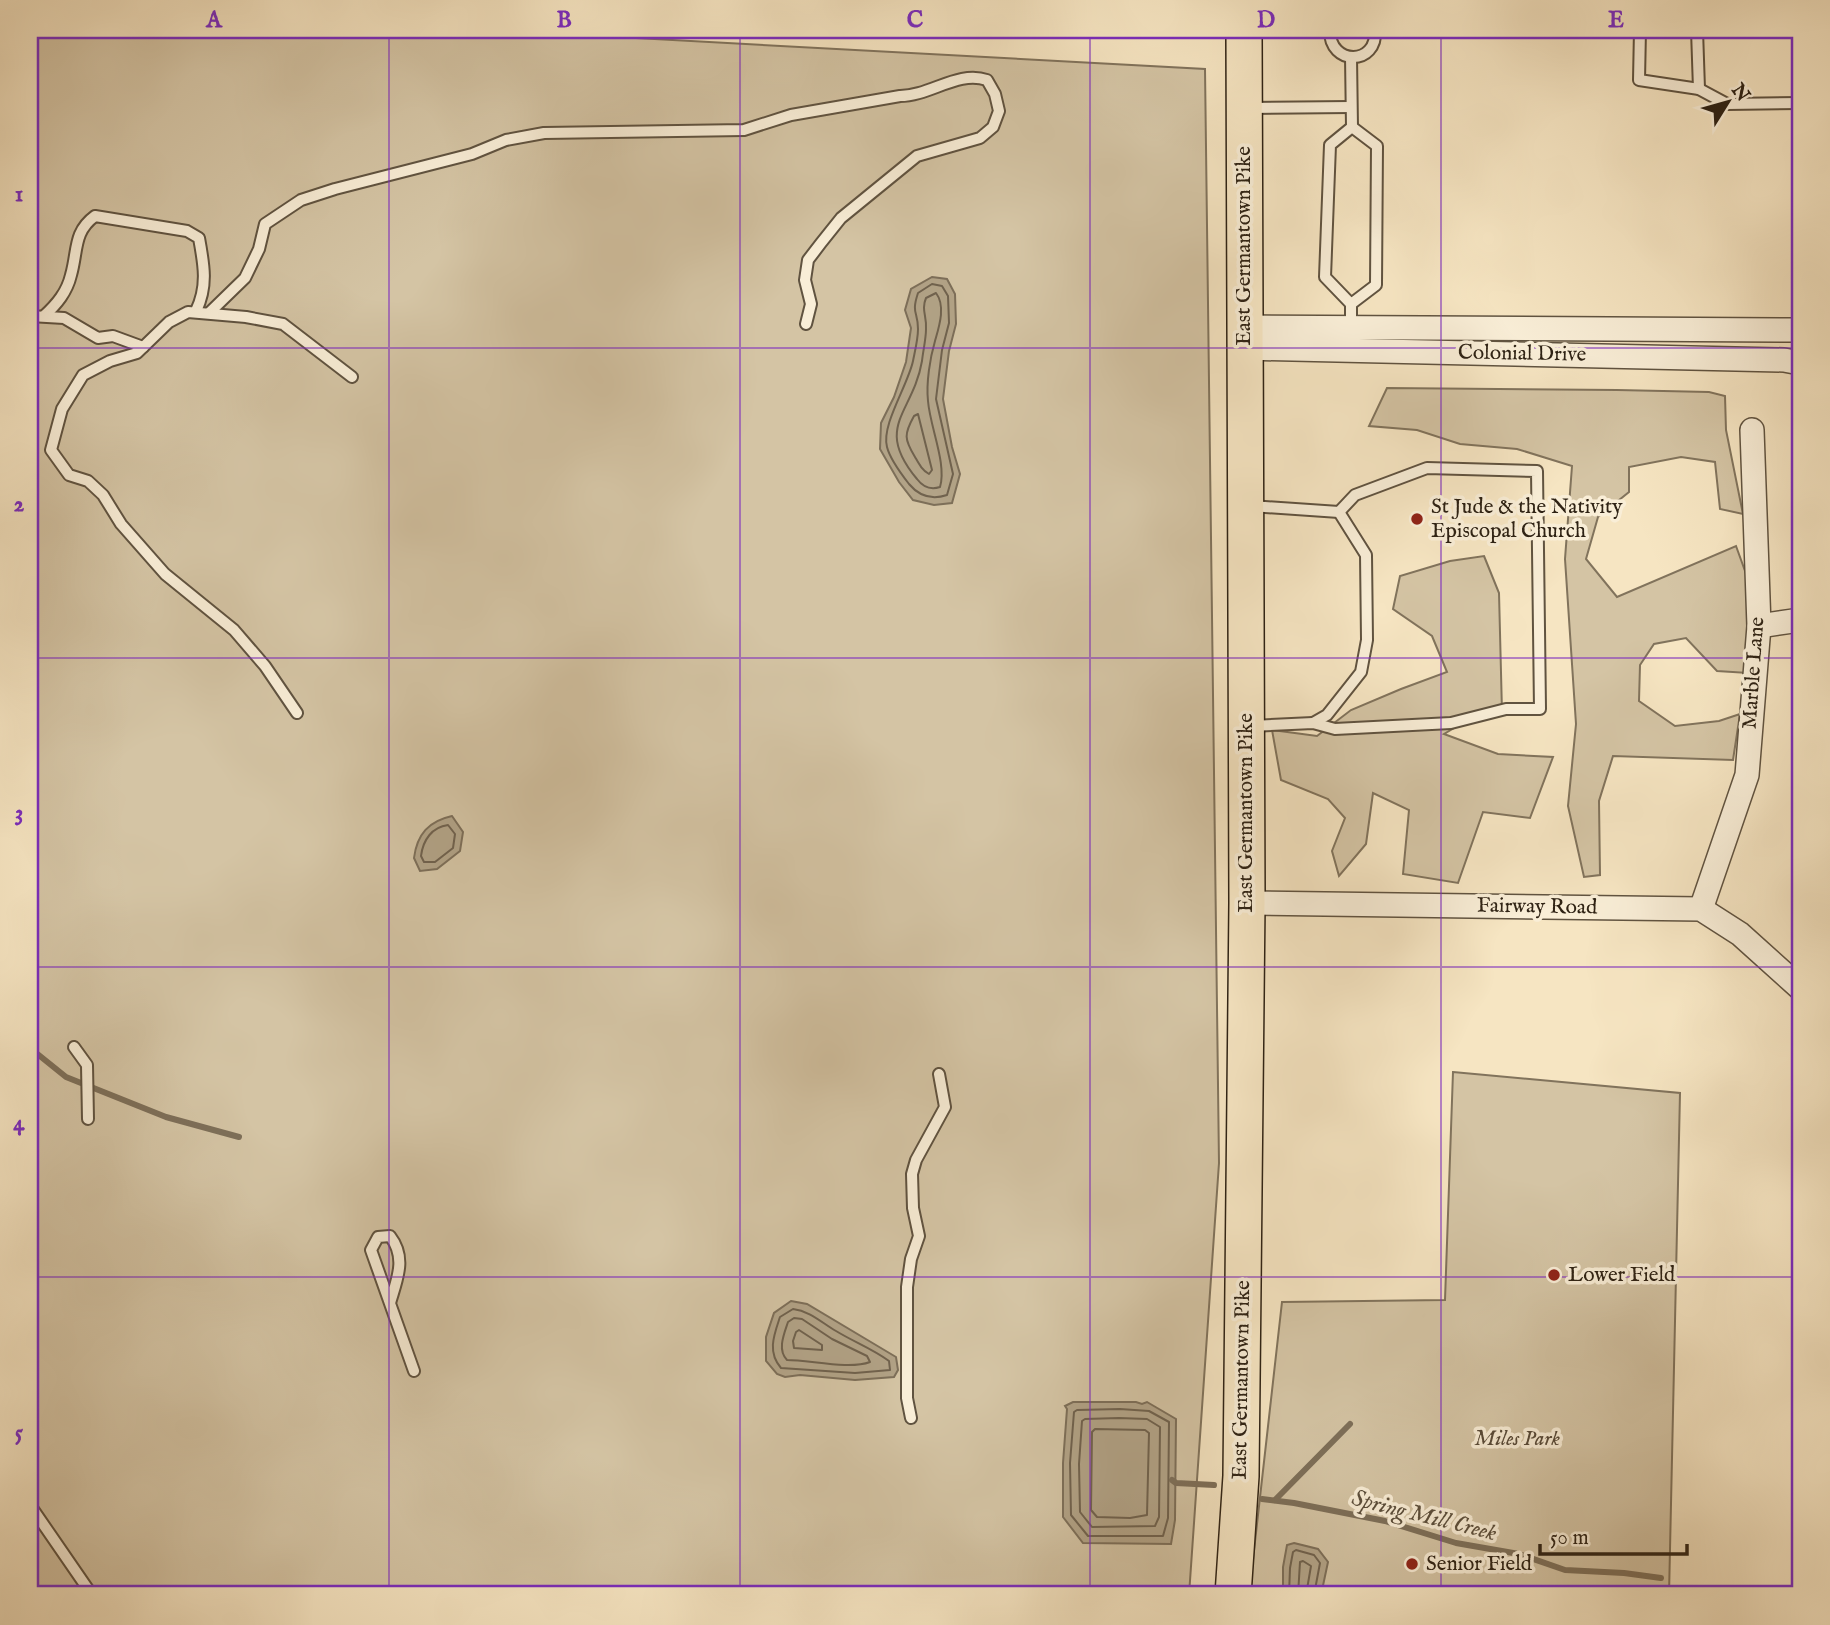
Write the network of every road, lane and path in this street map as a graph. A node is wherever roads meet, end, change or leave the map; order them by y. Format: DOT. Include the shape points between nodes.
graph roads {
  1 [pos="1244,30"];
  2 [pos="1330,30"];
  3 [pos="1375,30"];
  4 [pos="1640,30"];
  5 [pos="1697,30"];
  6 [pos="1351,57"];
  7 [pos="1699,89"];
  8 [pos="1800,103"];
  9 [pos="1352,107"];
  10 [pos="1244,108"];
  11 [pos="1352,127"];
  12 [pos="1351,304"];
  13 [pos="197,312"];
  14 [pos="209,313"];
  15 [pos="30,316"];
  16 [pos="44,316"];
  17 [pos="806,324"];
  18 [pos="1351,328"];
  19 [pos="1800,330"];
  20 [pos="1244,337"];
  21 [pos="143,347"];
  22 [pos="1800,363"];
  23 [pos="352,377"];
  24 [pos="1752,430"];
  25 [pos="1244,505"];
  26 [pos="1339,512"];
  27 [pos="1800,620"];
  28 [pos="1759,626"];
  29 [pos="297,713"];
  30 [pos="1313,723"];
  31 [pos="1246,726"];
  32 [pos="1247,903"];
  33 [pos="1701,909"];
  34 [pos="1800,988"];
  35 [pos="74,1046"];
  36 [pos="939,1074"];
  37 [pos="88,1119"];
  38 [pos="390,1303"];
  39 [pos="414,1371"];
  40 [pos="911,1418"];
  41 [pos="30,1505"];
  42 [pos="92,1595"];
  43 [pos="1233,1595"];
  1 -- 10 [label="main road, East Germantown Pike"];
  2 -- 6 [label="lane" via="1333,46"];
  3 -- 6 [label="lane" via="1371,48"];
  4 -- 7 [label="lane" via="1639,80"];
  5 -- 7 [label="lane"];
  6 -- 9 [label="lane"];
  7 -- 8 [label="lane" via="1727,104"];
  9 -- 10 [label="lane"];
  9 -- 11 [label="lane"];
  10 -- 20 [label="main road, East Germantown Pike"];
  11 -- 12 [label="lane" via="1330,145 1325,277"];
  11 -- 12 [label="lane" via="1377,146 1377,160 1376,285"];
  12 -- 18 [label="lane"];
  13 -- 14 [label="lane"];
  13 -- 16 [label="lane" via="205,271 199,239 187,231 95,216 78,233 71,277 62,297"];
  13 -- 21 [label="lane" via="169,321"];
  14 -- 17 [label="lane" via="245,278 265,224 301,200 335,189 544,133 744,130 791,115 911,96 975,76 988,80 999,111 993,127 980,138 917,156 841,218 808,260 805,280 811,304"];
  14 -- 23 [label="lane" via="283,324"];
  15 -- 16 [label="lane"];
  16 -- 21 [label="lane" via="64,318 97,338 113,336"];
  18 -- 19 [label="street, Colonial Drive"];
  18 -- 20 [label="street, Colonial Drive"];
  20 -- 22 [label="street, Colonial Drive"];
  20 -- 25 [label="main road, East Germantown Pike"];
  21 -- 29 [label="lane" via="83,374 62,409 51,450 69,474 88,481 103,495 121,524 165,574 234,630"];
  24 -- 28 [label="street, Marble Lane"];
  25 -- 26 [label="lane"];
  25 -- 31 [label="main road, East Germantown Pike"];
  26 -- 30 [label="lane" via="1366,555 1367,640 1362,672 1327,715"];
  26 -- 30 [label="lane" via="1355,495 1427,468 1537,471 1540,709 1506,709 1451,723 1335,729"];
  27 -- 28 [label="street"];
  28 -- 33 [label="street, Marble Lane" via="1747,775"];
  30 -- 31 [label="lane"];
  31 -- 32 [label="main road, East Germantown Pike"];
  32 -- 33 [label="street, Fairway Road"];
  32 -- 43 [label="main road, East Germantown Pike" via="1241,1476"];
  33 -- 34 [label="street" via="1740,934"];
  35 -- 37 [label="lane" via="87,1065"];
  36 -- 40 [label="lane" via="945,1107 912,1174 919,1237 907,1287"];
  38 -- 38 [label="lane" via="371,1250 379,1237 390,1236 398,1247 401,1266"];
  38 -- 39 [label="lane"];
  41 -- 42 [label="lane"];
}
